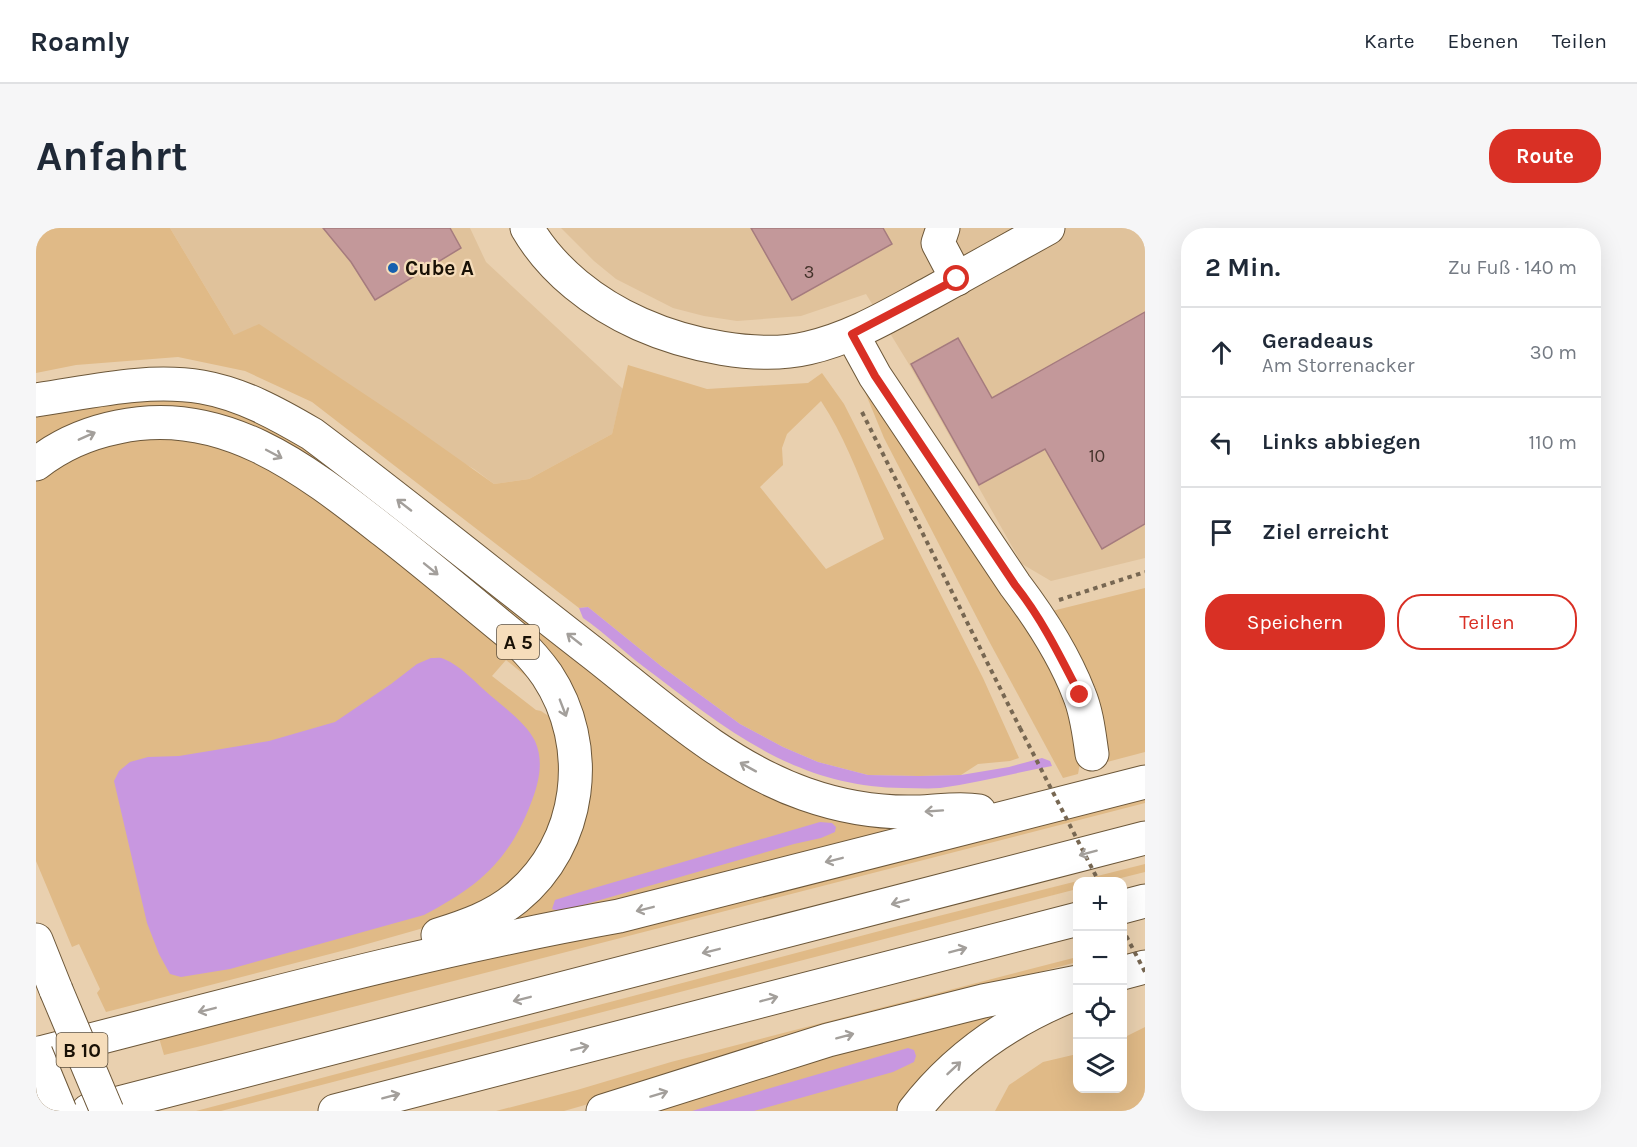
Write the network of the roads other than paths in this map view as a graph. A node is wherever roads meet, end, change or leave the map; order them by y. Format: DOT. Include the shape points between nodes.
graph roads {
  1 [pos="943,228"];
  2 [pos="1048,228"];
  3 [pos="529,229"];
  4 [pos="957,279"];
  5 [pos="852,334"];
  6 [pos="36,400"];
  7 [pos="36,464"];
  8 [pos="1092,754"];
  9 [pos="1145,782"];
  10 [pos="1013,816"];
  11 [pos="1145,838"];
  12 [pos="1145,901"];
  13 [pos="1127,906"];
  14 [pos="1073,920"];
  15 [pos="36,940"];
  16 [pos="1145,967"];
  17 [pos="1127,972"];
  18 [pos="1073,983"];
  19 [pos="1073,994"];
  20 [pos="263,996"];
  21 [pos="36,1054"];
  22 [pos="60,1111"];
  23 [pos="88,1111"];
  24 [pos="107,1111"];
  25 [pos="334,1111"];
  26 [pos="603,1111"];
  27 [pos="915,1111"];
  1 -- 4 [label="main road" via="938,243"];
  2 -- 4 [label="main road"];
  3 -- 5 [label="main road" via="547,257 581,289 621,315 662,334 721,348 766,351 806,349"];
  4 -- 5 [label="main road"];
  5 -- 8 [label="main road" via="894,406 1054,643 1080,695"];
  10 -- 6 [label="main road, A 5, one-way" via="962,808 888,811 837,803 805,794 740,763 671,714 312,434 259,405 202,387 174,384 117,387"];
  7 -- 20 [label="main road, A 5, one-way" via="53,451 97,431 143,421 178,422 245,439 310,475 414,554 514,637 547,675 559,698 577,759 573,805 558,848 535,881 516,899 479,921"];
  9 -- 10 [label="main road"];
  10 -- 20 [label="main road, one-way" via="619,916 533,931"];
  11 -- 23 [label="main road, one-way"];
  12 -- 13 [label="main road"];
  25 -- 14 [label="main road, one-way"];
  15 -- 24 [label="main road, B 10, bridge"];
  16 -- 17 [label="main road"];
  26 -- 18 [label="main road, one-way" via="828,1040"];
  27 -- 19 [label="main road, one-way" via="944,1077 982,1044 1034,1011"];
  20 -- 21 [label="main road, one-way"];
  21 -- 22 [label="main road, B 10, bridge"];
}
